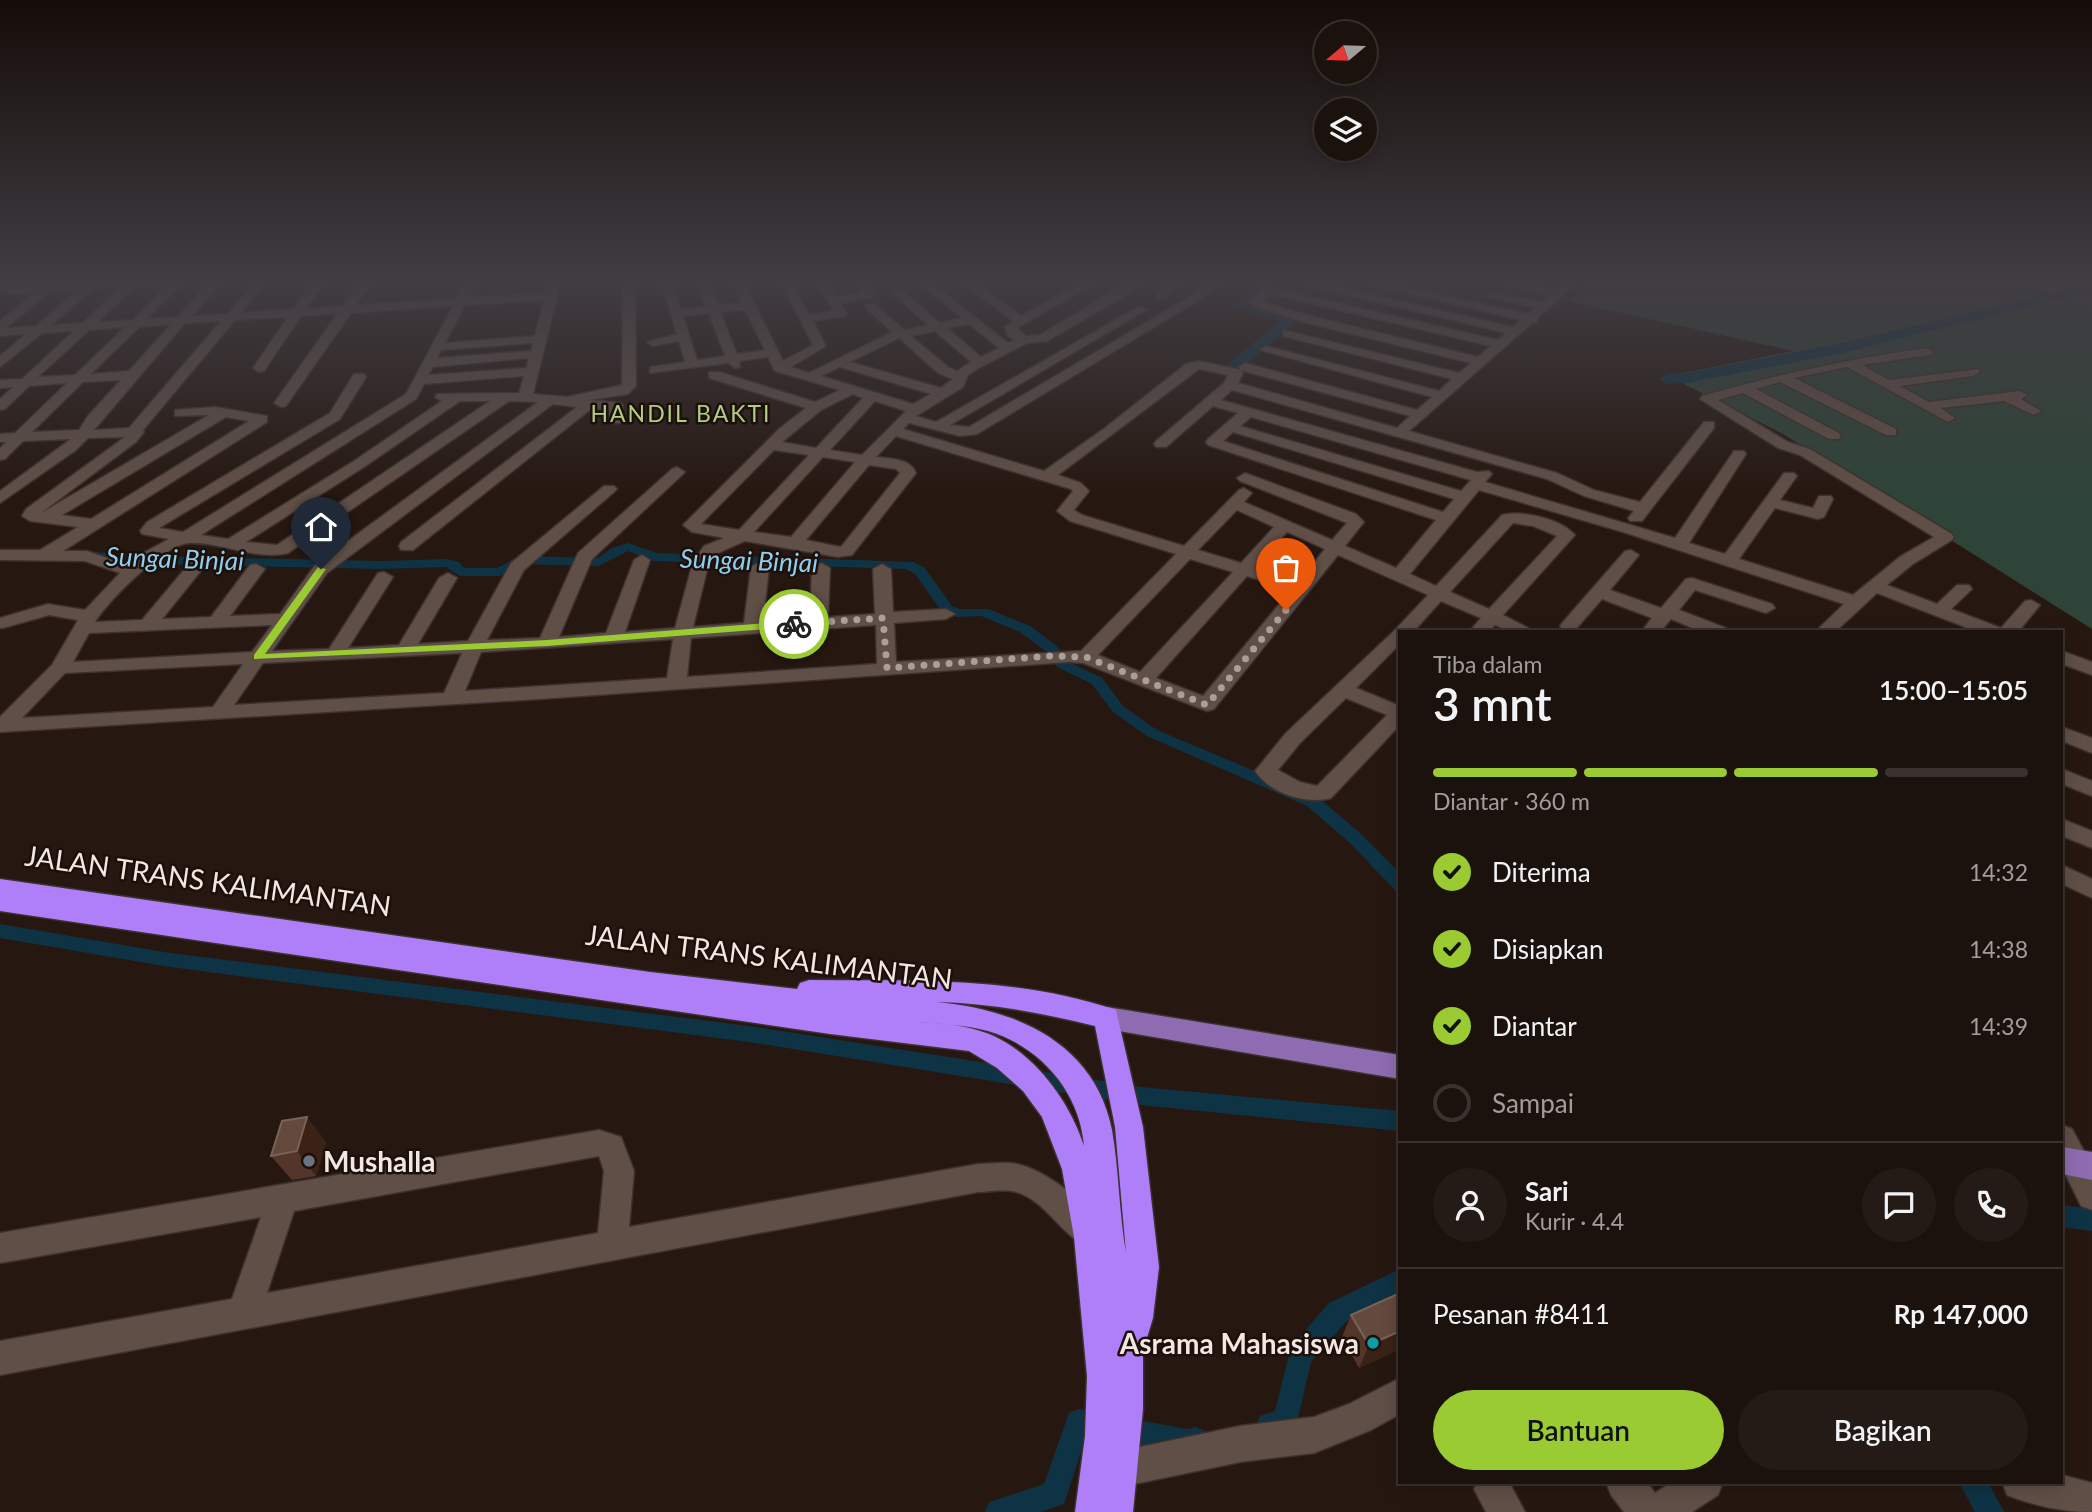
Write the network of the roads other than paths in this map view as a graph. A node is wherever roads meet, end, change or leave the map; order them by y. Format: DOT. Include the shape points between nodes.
graph roads {
  1 [pos="61,352"];
  2 [pos="108,352"];
  3 [pos="156,352"];
  4 [pos="204,352"];
  5 [pos="271,352"];
  6 [pos="317,352"];
  7 [pos="435,352"];
  8 [pos="538,352"];
  9 [pos="629,352"];
  10 [pos="675,352"];
  11 [pos="730,352"];
  12 [pos="812,352"];
  13 [pos="862,352"];
  14 [pos="922,352"];
  15 [pos="966,352"];
  16 [pos="1000,352"];
  17 [pos="1068,352"];
  18 [pos="1104,352"];
  19 [pos="1264,352"];
  20 [pos="1272,352"];
  21 [pos="1359,352"];
  22 [pos="1440,352"];
  23 [pos="1494,352"];
  24 [pos="1927,352"];
  25 [pos="772,353"];
  26 [pos="537,355"];
  27 [pos="671,358"];
  28 [pos="734,361"];
  29 [pos="979,362"];
  30 [pos="1482,362"];
  31 [pos="429,363"];
  32 [pos="839,363"];
  33 [pos="1849,363"];
  34 [pos="259,368"];
  35 [pos="780,368"];
  36 [pos="533,372"];
  37 [pos="1973,372"];
  38 [pos="134,375"];
  39 [pos="714,375"];
  40 [pos="1237,375"];
  41 [pos="359,377"];
  42 [pos="810,377"];
  43 [pos="961,377"];
  44 [pos="1781,377"];
  45 [pos="81,378"];
  46 [pos="1462,378"];
  47 [pos="421,380"];
  48 [pos="27,382"];
  49 [pos="0,384"];
  50 [pos="1887,384"];
  51 [pos="1744,388"];
  52 [pos="850,390"];
  53 [pos="943,393"];
  54 [pos="2020,395"];
  55 [pos="422,396"];
  56 [pos="507,396"];
  57 [pos="872,396"];
  58 [pos="1442,396"];
  59 [pos="525,397"];
  60 [pos="2005,397"];
  61 [pos="455,398"];
  62 [pos="556,399"];
  63 [pos="1210,401"];
  64 [pos="1972,401"];
  65 [pos="281,402"];
  66 [pos="589,404"];
  67 [pos="1,405"];
  68 [pos="1927,406"];
  69 [pos="816,407"];
  70 [pos="1249,411"];
  71 [pos="2034,411"];
  72 [pos="225,412"];
  73 [pos="180,413"];
  74 [pos="911,414"];
  75 [pos="1420,415"];
  76 [pos="1998,415"];
  77 [pos="800,418"];
  78 [pos="1948,418"];
  79 [pos="615,420"];
  80 [pos="846,424"];
  81 [pos="1709,425"];
  82 [pos="939,426"];
  83 [pos="1230,427"];
  84 [pos="134,431"];
  85 [pos="894,431"];
  86 [pos="1400,432"];
  87 [pos="1891,432"];
  88 [pos="85,433"];
  89 [pos="1834,436"];
  90 [pos="18,437"];
  91 [pos="0,439"];
  92 [pos="1161,444"];
  93 [pos="771,445"];
  94 [pos="275,452"];
  95 [pos="819,453"];
  96 [pos="1739,454"];
  97 [pos="0,456"];
  98 [pos="315,457"];
  99 [pos="864,461"];
  100 [pos="1494,461"];
  101 [pos="359,464"];
  102 [pos="400,469"];
  103 [pos="677,472"];
  104 [pos="1046,476"];
  105 [pos="1789,476"];
  106 [pos="440,481"];
  107 [pos="1478,481"];
  108 [pos="479,488"];
  109 [pos="610,489"];
  110 [pos="1464,497"];
  111 [pos="0,498"];
  112 [pos="1825,499"];
  113 [pos="1771,502"];
  114 [pos="1234,503"];
  115 [pos="1642,508"];
  116 [pos="46,518"];
  117 [pos="1446,518"];
  118 [pos="94,524"];
  119 [pos="1284,526"];
  120 [pos="1629,529"];
  121 [pos="742,536"];
  122 [pos="184,538"];
  123 [pos="796,543"];
  124 [pos="230,545"];
  125 [pos="1679,545"];
  126 [pos="407,546"];
  127 [pos="1334,548"];
  128 [pos="1186,552"];
  129 [pos="0,555"];
  130 [pos="43,555"];
  131 [pos="1631,555"];
  132 [pos="642,560"];
  133 [pos="1730,561"];
  134 [pos="200,562"];
  135 [pos="141,563"];
  136 [pos="760,567"];
  137 [pos="821,568"];
  138 [pos="256,569"];
  139 [pos="882,569"];
  140 [pos="1246,570"];
  141 [pos="1399,576"];
  142 [pos="384,577"];
  143 [pos="448,578"];
  144 [pos="1874,586"];
  145 [pos="1303,588"];
  146 [pos="1963,589"];
  147 [pos="1600,592"];
  148 [pos="1440,595"];
  149 [pos="1856,602"];
  150 [pos="2031,605"];
  151 [pos="1766,608"];
  152 [pos="1939,611"];
  153 [pos="946,614"];
  154 [pos="1666,614"];
  155 [pos="1492,617"];
  156 [pos="883,618"];
  157 [pos="286,619"];
  158 [pos="85,622"];
  159 [pos="216,622"];
  160 [pos="819,622"];
  161 [pos="3,624"];
  162 [pos="147,625"];
  163 [pos="753,626"];
  164 [pos="1569,626"];
  165 [pos="1404,630"];
  166 [pos="1480,630"];
  167 [pos="1522,630"];
  168 [pos="1652,630"];
  169 [pos="1713,630"];
  170 [pos="1826,630"];
  171 [pos="1990,630"];
  172 [pos="2010,630"];
  173 [pos="683,631"];
  174 [pos="1398,636"];
  175 [pos="614,637"];
  176 [pos="547,643"];
  177 [pos="474,647"];
  178 [pos="405,650"];
  179 [pos="335,654"];
  180 [pos="1068,656"];
  181 [pos="258,657"];
  182 [pos="2063,657"];
  183 [pos="60,668"];
  184 [pos="887,668"];
  185 [pos="2092,668"];
  186 [pos="1143,680"];
  187 [pos="676,682"];
  188 [pos="1344,690"];
  189 [pos="452,698"];
  190 [pos="219,712"];
  191 [pos="1398,712"];
  192 [pos="1398,715"];
  193 [pos="1,726"];
  194 [pos="2063,734"];
  195 [pos="2092,746"];
  196 [pos="2063,776"];
  197 [pos="2092,789"];
  198 [pos="2063,827"];
  199 [pos="2092,840"];
  200 [pos="2063,874"];
  201 [pos="0,888"];
  202 [pos="2092,889"];
  203 [pos="0,902"];
  204 [pos="776,997"];
  205 [pos="1107,1018"];
  206 [pos="956,1026"];
  207 [pos="1398,1067"];
  208 [pos="2072,1157"];
  209 [pos="2092,1196"];
  210 [pos="283,1198"];
  211 [pos="1094,1225"];
  212 [pos="612,1246"];
  213 [pos="0,1248"];
  214 [pos="243,1315"];
  215 [pos="1126,1351"];
  216 [pos="0,1358"];
  217 [pos="1398,1396"];
  218 [pos="1115,1409"];
  219 [pos="1114,1456"];
  220 [pos="1626,1484"];
  221 [pos="1701,1484"];
  222 [pos="2028,1484"];
  223 [pos="2092,1501"];
  224 [pos="1093,1512"];
  225 [pos="1115,1512"];
  226 [pos="1647,1512"];
  227 [pos="1659,1512"];
  1 -- 48 [label="street"];
  2 -- 45 [label="street"];
  3 -- 38 [label="street"];
  4 -- 84 [label="street"];
  5 -- 34 [label="street"];
  6 -- 65 [label="street"];
  7 -- 31 [label="street"];
  8 -- 26 [label="street"];
  9 -- 62 [label="street" via="629,386 623,391"];
  10 -- 27 [label="street"];
  11 -- 28 [label="street"];
  12 -- 35 [label="street"];
  13 -- 32 [label="street"];
  14 -- 43 [label="street" via="943,370"];
  15 -- 29 [label="street"];
  16 -- 29 [label="street"];
  17 -- 82 [label="street"];
  18 -- 82 [label="street" via="968,432"];
  19 -- 40 [label="street"];
  20 -- 58 [label="street"];
  21 -- 46 [label="street"];
  22 -- 30 [label="street"];
  23 -- 30 [label="street"];
  24 -- 33 [label="street"];
  25 -- 28 [label="street"];
  25 -- 35 [label="street"];
  26 -- 31 [label="street"];
  26 -- 36 [label="street"];
  27 -- 27 [label="street" via="673,374"];
  27 -- 28 [label="street"];
  29 -- 43 [label="street"];
  30 -- 46 [label="street"];
  31 -- 47 [label="street"];
  32 -- 42 [label="street"];
  32 -- 53 [label="street"];
  33 -- 44 [label="street"];
  33 -- 50 [label="street"];
  35 -- 42 [label="street"];
  36 -- 47 [label="street"];
  36 -- 59 [label="street"];
  37 -- 50 [label="street"];
  38 -- 45 [label="street"];
  38 -- 88 [label="street"];
  39 -- 69 [label="street"];
  40 -- 63 [label="street"];
  40 -- 75 [label="street"];
  40 -- 86 [label="street"];
  40 -- 104 [label="street" via="1191,367"];
  41 -- 94 [label="street" via="335,416"];
  42 -- 52 [label="street"];
  43 -- 53 [label="street"];
  44 -- 51 [label="street"];
  44 -- 87 [label="street"];
  45 -- 48 [label="street"];
  45 -- 90 [label="street"];
  46 -- 58 [label="street"];
  47 -- 55 [label="street"];
  48 -- 49 [label="street"];
  48 -- 67 [label="street"];
  50 -- 68 [label="street"];
  51 -- 89 [label="street"];
  51 -- 144 [label="street" via="1707,399 1946,537"];
  52 -- 57 [label="street"];
  52 -- 69 [label="street"];
  53 -- 74 [label="street"];
  54 -- 60 [label="street"];
  55 -- 61 [label="street"];
  55 -- 98 [label="street"];
  56 -- 59 [label="street"];
  56 -- 61 [label="street"];
  56 -- 102 [label="street"];
  57 -- 74 [label="street"];
  57 -- 80 [label="street"];
  58 -- 75 [label="street"];
  59 -- 62 [label="street"];
  60 -- 64 [label="street"];
  60 -- 71 [label="street"];
  61 -- 101 [label="street"];
  62 -- 66 [label="street"];
  62 -- 106 [label="street"];
  63 -- 70 [label="street"];
  63 -- 92 [label="street"];
  64 -- 68 [label="street"];
  64 -- 76 [label="street"];
  66 -- 79 [label="street" via="616,406"];
  66 -- 108 [label="street"];
  68 -- 78 [label="street"];
  69 -- 77 [label="street"];
  70 -- 83 [label="street"];
  70 -- 107 [label="street"];
  72 -- 73 [label="street"];
  72 -- 116 [label="street"];
  72 -- 118 [label="street" via="262,419"];
  74 -- 82 [label="street"];
  74 -- 85 [label="street"];
  75 -- 86 [label="street"];
  77 -- 80 [label="street"];
  77 -- 93 [label="street"];
  80 -- 95 [label="street"];
  81 -- 115 [label="street"];
  83 -- 110 [label="street"];
  83 -- 117 [label="street" via="1213,442"];
  84 -- 88 [label="street"];
  84 -- 116 [label="street" via="137,433 131,439 30,516"];
  85 -- 99 [label="street"];
  85 -- 104 [label="street"];
  86 -- 100 [label="street"];
  88 -- 90 [label="street"];
  88 -- 111 [label="street"];
  90 -- 91 [label="street"];
  90 -- 97 [label="street"];
  93 -- 95 [label="street"];
  93 -- 121 [label="street" via="691,525"];
  94 -- 98 [label="street"];
  94 -- 122 [label="street" via="148,530"];
  95 -- 99 [label="street"];
  95 -- 121 [label="street"];
  96 -- 125 [label="street"];
  98 -- 101 [label="street"];
  98 -- 122 [label="street"];
  99 -- 123 [label="street"];
  99 -- 123 [label="street" via="900,465 908,472 846,551"];
  100 -- 107 [label="street"];
  100 -- 115 [label="street"];
  101 -- 102 [label="street"];
  101 -- 124 [label="street"];
  102 -- 124 [label="street" via="282,549"];
  103 -- 176 [label="street" via="581,561"];
  104 -- 128 [label="street" via="1081,491 1067,507 1067,514"];
  105 -- 113 [label="street"];
  106 -- 108 [label="street"];
  106 -- 157 [label="street" via="327,564"];
  107 -- 110 [label="street"];
  107 -- 120 [label="street"];
  108 -- 126 [label="street"];
  109 -- 177 [label="street" via="523,562"];
  110 -- 117 [label="street"];
  112 -- 113 [label="street" via="1813,515"];
  113 -- 133 [label="street"];
  114 -- 119 [label="street"];
  114 -- 127 [label="street" via="1250,480 1354,520 1355,525"];
  114 -- 128 [label="street"];
  115 -- 120 [label="street"];
  116 -- 118 [label="street"];
  117 -- 141 [label="street"];
  118 -- 130 [label="street"];
  119 -- 127 [label="street"];
  119 -- 140 [label="street"];
  120 -- 125 [label="street"];
  121 -- 123 [label="street"];
  121 -- 173 [label="street" via="705,556"];
  122 -- 124 [label="street"];
  122 -- 135 [label="street"];
  125 -- 133 [label="street"];
  127 -- 141 [label="street"];
  127 -- 145 [label="street"];
  128 -- 140 [label="street"];
  128 -- 180 [label="street"];
  129 -- 130 [label="street"];
  130 -- 135 [label="street"];
  131 -- 147 [label="street"];
  132 -- 175 [label="street"];
  133 -- 149 [label="street"];
  134 -- 162 [label="street"];
  135 -- 158 [label="street"];
  136 -- 163 [label="street"];
  137 -- 160 [label="street"];
  138 -- 159 [label="street"];
  139 -- 156 [label="street"];
  140 -- 145 [label="street"];
  140 -- 186 [label="street"];
  141 -- 148 [label="street"];
  142 -- 179 [label="street"];
  143 -- 178 [label="street"];
  144 -- 149 [label="street"];
  144 -- 152 [label="street"];
  145 -- 186 [label="street" via="1207,705"];
  146 -- 152 [label="street"];
  147 -- 154 [label="street"];
  147 -- 164 [label="street"];
  148 -- 155 [label="street"];
  148 -- 155 [label="street" via="1508,518 1567,535"];
  148 -- 165 [label="street"];
  149 -- 170 [label="street"];
  150 -- 172 [label="street"];
  151 -- 154 [label="street" via="1692,583"];
  152 -- 171 [label="street"];
  153 -- 156 [label="street"];
  154 -- 168 [label="street"];
  154 -- 169 [label="street"];
  155 -- 166 [label="street"];
  155 -- 167 [label="street"];
  156 -- 160 [label="street"];
  156 -- 184 [label="street"];
  157 -- 159 [label="street"];
  157 -- 181 [label="street"];
  158 -- 161 [label="street" via="48,609"];
  158 -- 162 [label="street"];
  158 -- 183 [label="street"];
  159 -- 162 [label="street"];
  160 -- 163 [label="street"];
  163 -- 173 [label="street"];
  173 -- 175 [label="street"];
  173 -- 187 [label="street"];
  174 -- 188 [label="street"];
  175 -- 176 [label="street"];
  176 -- 177 [label="street"];
  177 -- 178 [label="street"];
  177 -- 189 [label="street"];
  178 -- 179 [label="street"];
  179 -- 181 [label="street"];
  180 -- 184 [label="street"];
  180 -- 186 [label="street"];
  181 -- 183 [label="street"];
  181 -- 190 [label="street"];
  182 -- 185 [label="street"];
  183 -- 193 [label="street"];
  184 -- 187 [label="street"];
  187 -- 189 [label="street"];
  188 -- 191 [label="street"];
  188 -- 192 [label="street" via="1293,738 1267,767 1268,774 1308,793 1323,793"];
  189 -- 190 [label="street"];
  190 -- 193 [label="street"];
  194 -- 195 [label="street"];
  196 -- 197 [label="street"];
  198 -- 199 [label="street"];
  200 -- 202 [label="street"];
  201 -- 204 [label="highway, JALAN TRANS KALIMANTAN"];
  203 -- 206 [label="highway, JALAN TRANS KALIMANTAN" via="817,1021"];
  204 -- 205 [label="highway" via="813,989 972,992"];
  204 -- 206 [label="highway, JALAN TRANS KALIMANTAN"];
  205 -- 207 [label="main road"];
  205 -- 215 [label="highway" via="1129,1127 1143,1267 1137,1318"];
  206 -- 211 [label="highway, JALAN TRANS KALIMANTAN" via="1021,1069 1047,1099 1076,1159"];
  208 -- 209 [label="street"];
  210 -- 212 [label="street" via="599,1143 611,1146 620,1171"];
  210 -- 213 [label="street"];
  210 -- 214 [label="street"];
  211 -- 212 [label="street" via="1044,1190 1013,1177 978,1178"];
  211 -- 215 [label="highway, JALAN TRANS KALIMANTAN"];
  211 -- 218 [label="highway, JALAN TRANS KALIMANTAN" via="1101,1321"];
  212 -- 214 [label="street"];
  214 -- 216 [label="street"];
  215 -- 218 [label="highway, JALAN TRANS KALIMANTAN"];
  217 -- 219 [label="street" via="1314,1435"];
  218 -- 219 [label="highway, JALAN TRANS KALIMANTAN"];
  219 -- 224 [label="highway, JALAN TRANS KALIMANTAN"];
  219 -- 225 [label="highway, JALAN TRANS KALIMANTAN"];
  220 -- 226 [label="street"];
  221 -- 227 [label="street"];
  222 -- 223 [label="street"];
}
